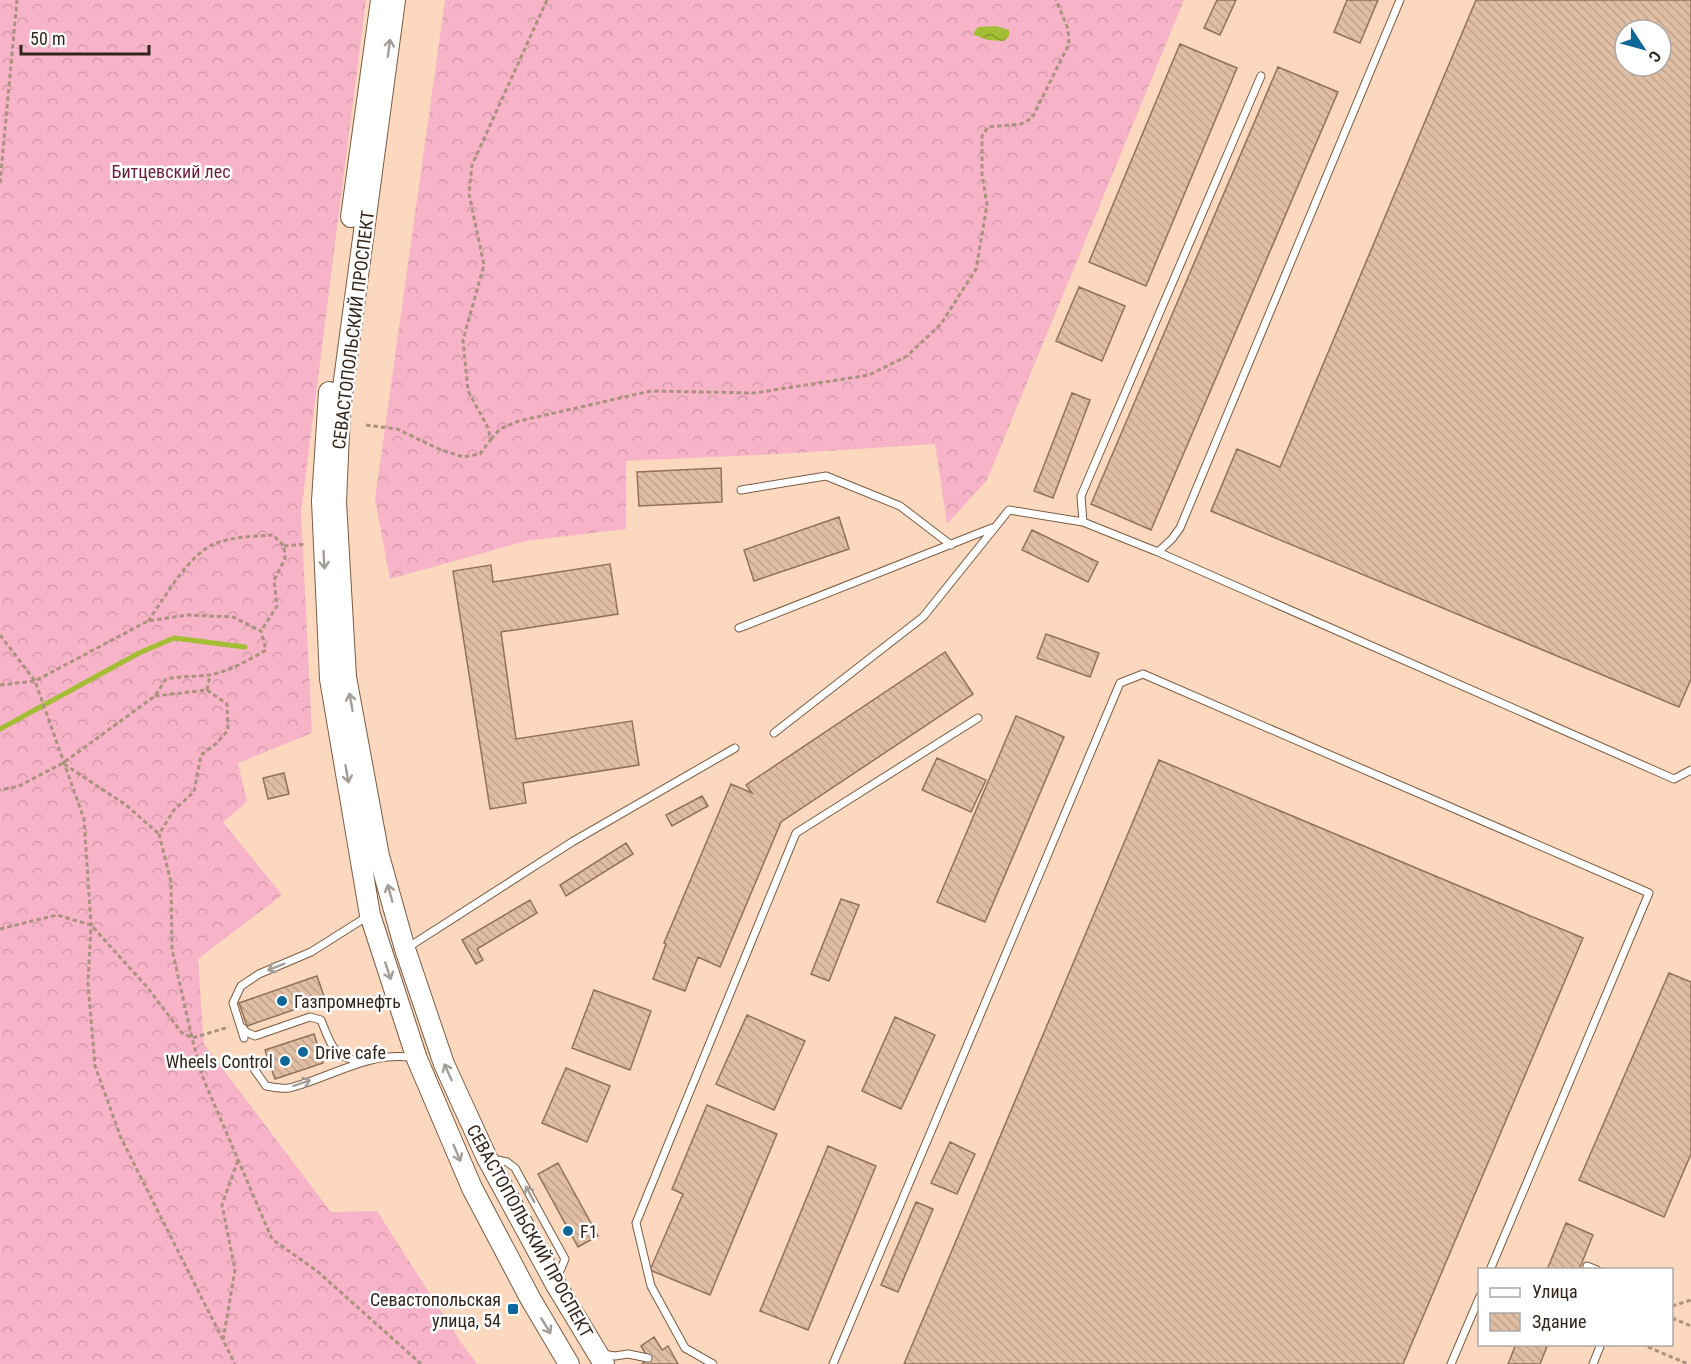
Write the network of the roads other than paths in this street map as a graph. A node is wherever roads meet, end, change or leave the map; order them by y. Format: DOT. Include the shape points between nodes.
graph roads {
  1 [pos="381,0"];
  2 [pos="395,0"];
  3 [pos="1400,0"];
  4 [pos="1261,76"];
  5 [pos="741,490"];
  6 [pos="1083,522"];
  7 [pos="995,527"];
  8 [pos="951,545"];
  9 [pos="1158,552"];
  10 [pos="739,628"];
  11 [pos="978,718"];
  12 [pos="774,733"];
  13 [pos="735,748"];
  14 [pos="1691,771"];
  15 [pos="370,915"];
  16 [pos="405,949"];
  17 [pos="240,1024"];
  18 [pos="244,1038"];
  19 [pos="417,1059"];
  20 [pos="363,1062"];
  21 [pos="254,1069"];
  22 [pos="1587,1266"];
  23 [pos="1491,1268"];
  24 [pos="1594,1268"];
  25 [pos="1478,1298"];
  26 [pos="1600,1346"];
  27 [pos="648,1358"];
  28 [pos="601,1359"];
  29 [pos="569,1364"];
  30 [pos="713,1364"];
  31 [pos="833,1364"];
  32 [pos="1451,1364"];
  33 [pos="1593,1364"];
  1 -- 15 [label="main road, СЕВАСТОПОЛЬСКИЙ ПРОСПЕКТ, one-way" via="326,414 322,501 330,679"];
  16 -- 2 [label="main road, СЕВАСТОПОЛЬСКИЙ ПРОСПЕКТ, one-way" via="379,856 346,677 336,502 343,387"];
  3 -- 9 [label="lane" via="1180,528"];
  4 -- 6 [label="lane" via="1081,496"];
  5 -- 8 [label="lane" via="826,476 900,506"];
  6 -- 7 [label="lane" via="1009,510"];
  6 -- 9 [label="lane"];
  7 -- 8 [label="lane"];
  7 -- 12 [label="lane" via="923,617"];
  8 -- 10 [label="lane"];
  9 -- 14 [label="lane" via="1674,779"];
  11 -- 30 [label="lane" via="796,833 667,1147 636,1223 651,1286 679,1338 685,1348"];
  13 -- 16 [label="lane" via="572,842"];
  15 -- 17 [label="lane, one-way" via="311,952 241,986 233,1003"];
  15 -- 19 [label="main road, СЕВАСТОПОЛЬСКИЙ ПРОСПЕКТ, one-way"];
  28 -- 16 [label="main road, СЕВАСТОПОЛЬСКИЙ ПРОСПЕКТ, one-way" via="487,1158 444,1064"];
  17 -- 18 [label="lane"];
  17 -- 20 [label="lane" via="255,1036 310,1017 321,1020 333,1050 344,1059"];
  19 -- 20 [label="lane" via="399,1055"];
  19 -- 29 [label="main road, СЕВАСТОПОЛЬСКИЙ ПРОСПЕКТ, one-way" via="472,1188"];
  21 -- 20 [label="lane, one-way" via="266,1086 287,1088"];
  22 -- 24 [label="lane"];
  23 -- 31 [label="lane" via="1649,893 1143,674 1120,683"];
  25 -- 32 [label="lane"];
  26 -- 33 [label="lane"];
  27 -- 28 [label="lane" via="628,1354"];
}
